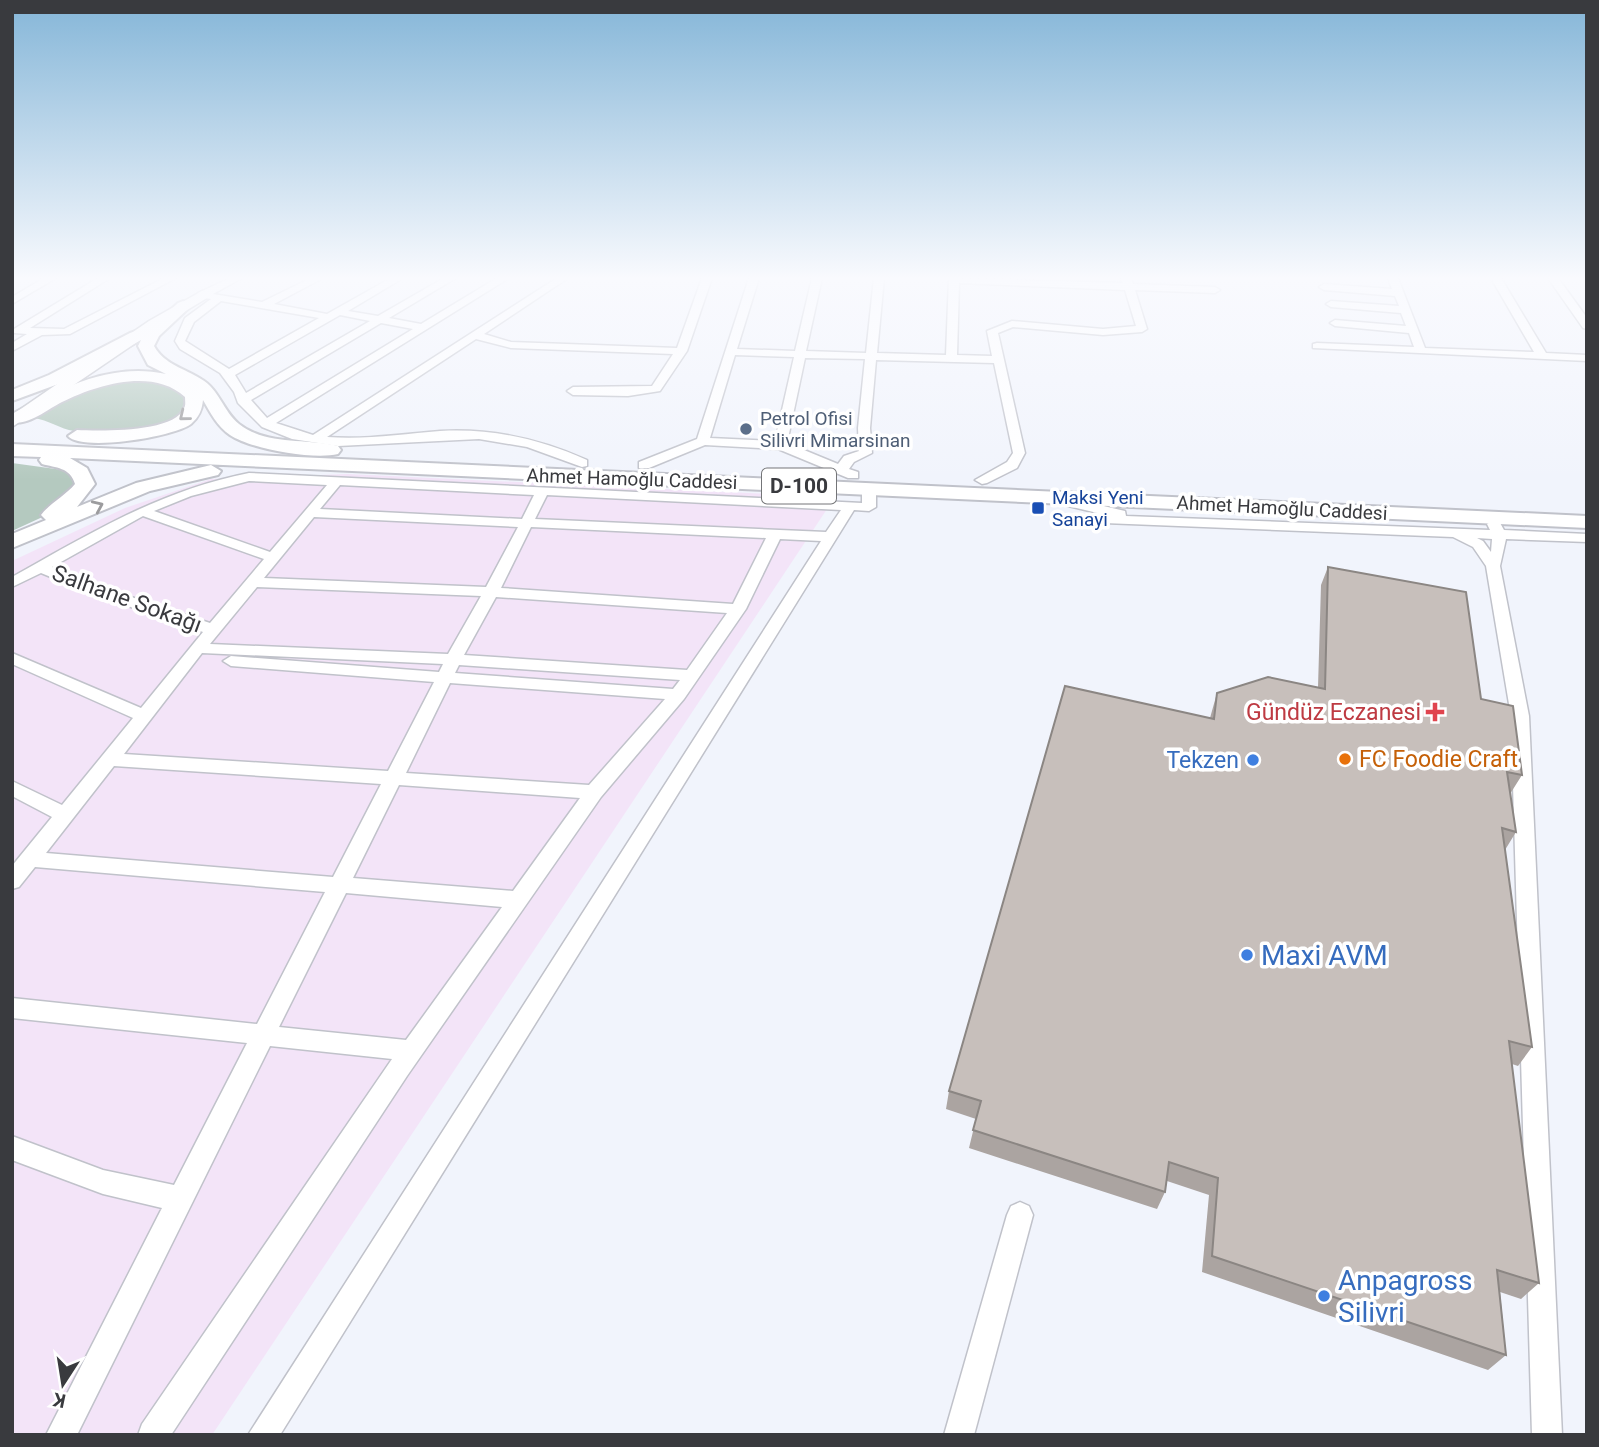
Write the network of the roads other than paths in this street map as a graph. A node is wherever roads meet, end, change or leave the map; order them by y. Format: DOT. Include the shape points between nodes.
graph roads {
  1 [pos="118,346"];
  2 [pos="122,346"];
  3 [pos="146,346"];
  4 [pos="184,346"];
  5 [pos="278,346"];
  6 [pos="335,346"];
  7 [pos="394,346"];
  8 [pos="457,346"];
  9 [pos="526,346"];
  10 [pos="683,346"];
  11 [pos="731,346"];
  12 [pos="802,346"];
  13 [pos="872,346"];
  14 [pos="951,346"];
  15 [pos="996,346"];
  16 [pos="1317,346"];
  17 [pos="1419,346"];
  18 [pos="1536,346"];
  19 [pos="681,351"];
  20 [pos="1421,351"];
  21 [pos="729,352"];
  22 [pos="800,354"];
  23 [pos="871,355"];
  24 [pos="1542,356"];
  25 [pos="951,358"];
  26 [pos="1587,358"];
  27 [pos="999,360"];
  28 [pos="228,374"];
  29 [pos="180,375"];
  30 [pos="61,388"];
  31 [pos="573,391"];
  32 [pos="12,396"];
  33 [pos="242,400"];
  34 [pos="266,424"];
  35 [pos="14,429"];
  36 [pos="316,439"];
  37 [pos="703,441"];
  38 [pos="780,445"];
  39 [pos="12,452"];
  40 [pos="374,454"];
  41 [pos="582,463"];
  42 [pos="644,465"];
  43 [pos="339,474"];
  44 [pos="854,478"];
  45 [pos="982,480"];
  46 [pos="543,491"];
  47 [pos="1049,497"];
  48 [pos="850,506"];
  49 [pos="1587,508"];
  50 [pos="142,511"];
  51 [pos="308,513"];
  52 [pos="1104,519"];
  53 [pos="1201,521"];
  54 [pos="1587,522"];
  55 [pos="527,523"];
  56 [pos="1495,526"];
  57 [pos="1455,532"];
  58 [pos="12,533"];
  59 [pos="775,535"];
  60 [pos="831,537"];
  61 [pos="1587,538"];
  62 [pos="12,542"];
  63 [pos="272,557"];
  64 [pos="1493,566"];
  65 [pos="40,567"];
  66 [pos="253,582"];
  67 [pos="12,583"];
  68 [pos="491,592"];
  69 [pos="738,609"];
  70 [pos="214,630"];
  71 [pos="194,653"];
  72 [pos="12,658"];
  73 [pos="450,668"];
  74 [pos="691,676"];
  75 [pos="678,695"];
  76 [pos="145,716"];
  77 [pos="110,759"];
  78 [pos="393,778"];
  79 [pos="12,788"];
  80 [pos="594,792"];
  81 [pos="65,815"];
  82 [pos="30,859"];
  83 [pos="12,881"];
  84 [pos="340,884"];
  85 [pos="518,900"];
  86 [pos="12,1008"];
  87 [pos="263,1036"];
  88 [pos="411,1051"];
  89 [pos="12,1149"];
  90 [pos="181,1199"];
  91 [pos="1020,1215"];
  92 [pos="61,1435"];
  93 [pos="153,1435"];
  94 [pos="263,1435"];
  95 [pos="959,1435"];
  96 [pos="1547,1435"];
  1 -- 32 [label="highway"];
  2 -- 30 [label="main road"];
  3 -- 29 [label="highway" via="149,357"];
  4 -- 28 [label="street"];
  5 -- 28 [label="street"];
  6 -- 33 [label="street"];
  7 -- 34 [label="street"];
  8 -- 36 [label="street"];
  9 -- 19 [label="street"];
  10 -- 19 [label="street"];
  11 -- 21 [label="street"];
  12 -- 22 [label="street"];
  13 -- 23 [label="street"];
  14 -- 25 [label="street"];
  15 -- 27 [label="street"];
  16 -- 20 [label="street"];
  17 -- 20 [label="street"];
  18 -- 24 [label="street"];
  19 -- 31 [label="street" via="656,389"];
  20 -- 24 [label="street"];
  21 -- 22 [label="street"];
  21 -- 37 [label="street"];
  22 -- 23 [label="street"];
  22 -- 38 [label="street"];
  23 -- 25 [label="street"];
  23 -- 44 [label="street" via="866,453 849,459"];
  24 -- 26 [label="street"];
  25 -- 27 [label="street"];
  27 -- 45 [label="street" via="1019,453 1012,465"];
  28 -- 33 [label="street"];
  29 -- 30 [label="highway" via="113,372"];
  29 -- 40 [label="highway" via="200,385 231,426 252,438"];
  30 -- 35 [label="main road"];
  33 -- 34 [label="street"];
  34 -- 36 [label="street"];
  35 -- 35 [label="highway, one-way" via="83,386 126,377 176,383 190,391 195,402 190,414 180,421 143,435"];
  35 -- 40 [label="highway, Ahmet Hamoğlu Caddesi / D-100"];
  36 -- 41 [label="street" via="361,442 487,435 543,445"];
  37 -- 38 [label="street"];
  37 -- 42 [label="street"];
  38 -- 44 [label="street"];
  39 -- 43 [label="highway, Ahmet Hamoğlu Caddesi / D-100"];
  39 -- 58 [label="highway" via="75,466 85,484 60,510"];
  40 -- 41 [label="highway, Ahmet Hamoğlu Caddesi / D-100"];
  41 -- 42 [label="highway, Ahmet Hamoğlu Caddesi / D-100"];
  42 -- 44 [label="highway, Ahmet Hamoğlu Caddesi / D-100"];
  43 -- 44 [label="highway, Ahmet Hamoğlu Caddesi / D-100"];
  43 -- 46 [label="street"];
  43 -- 50 [label="street" via="232,480"];
  43 -- 51 [label="street"];
  62 -- 43 [label="highway, one-way" via="135,490 188,474 228,469"];
  44 -- 45 [label="highway, Ahmet Hamoğlu Caddesi / D-100"];
  44 -- 47 [label="highway, Ahmet Hamoğlu Caddesi / D-100"];
  44 -- 48 [label="street" via="869,507"];
  45 -- 49 [label="highway, Ahmet Hamoğlu Caddesi / D-100"];
  46 -- 48 [label="street"];
  46 -- 55 [label="street"];
  47 -- 53 [label="street" via="1127,515"];
  47 -- 56 [label="highway, Ahmet Hamoğlu Caddesi / D-100"];
  48 -- 60 [label="street"];
  50 -- 63 [label="street"];
  50 -- 65 [label="street"];
  51 -- 55 [label="street"];
  51 -- 63 [label="street"];
  52 -- 53 [label="street"];
  53 -- 57 [label="street"];
  54 -- 56 [label="highway, Ahmet Hamoğlu Caddesi / D-100"];
  55 -- 59 [label="street"];
  55 -- 68 [label="street"];
  56 -- 57 [label="street"];
  56 -- 61 [label="street"];
  56 -- 64 [label="street" via="1500,545"];
  57 -- 64 [label="street" via="1478,544"];
  59 -- 60 [label="street"];
  59 -- 69 [label="street"];
  60 -- 94 [label="street"];
  63 -- 66 [label="street"];
  64 -- 96 [label="street" via="1520,716"];
  65 -- 67 [label="street"];
  65 -- 70 [label="street, Salhane Sokağı"];
  66 -- 68 [label="street"];
  66 -- 70 [label="street"];
  68 -- 69 [label="street"];
  68 -- 73 [label="street"];
  69 -- 74 [label="street"];
  70 -- 71 [label="street"];
  71 -- 73 [label="street"];
  71 -- 76 [label="street"];
  72 -- 76 [label="street"];
  73 -- 74 [label="street"];
  73 -- 75 [label="street"];
  73 -- 78 [label="street"];
  74 -- 75 [label="street"];
  75 -- 80 [label="street"];
  76 -- 77 [label="street"];
  77 -- 78 [label="street"];
  77 -- 81 [label="street"];
  78 -- 80 [label="street"];
  78 -- 84 [label="street"];
  79 -- 81 [label="street"];
  80 -- 85 [label="street"];
  81 -- 82 [label="street"];
  82 -- 83 [label="street"];
  82 -- 84 [label="street"];
  84 -- 85 [label="street"];
  84 -- 87 [label="street"];
  85 -- 88 [label="street"];
  86 -- 87 [label="street"];
  87 -- 88 [label="street"];
  87 -- 90 [label="street"];
  88 -- 93 [label="street"];
  89 -- 90 [label="street" via="103,1182"];
  90 -- 92 [label="street"];
  91 -- 95 [label="street"];
}
